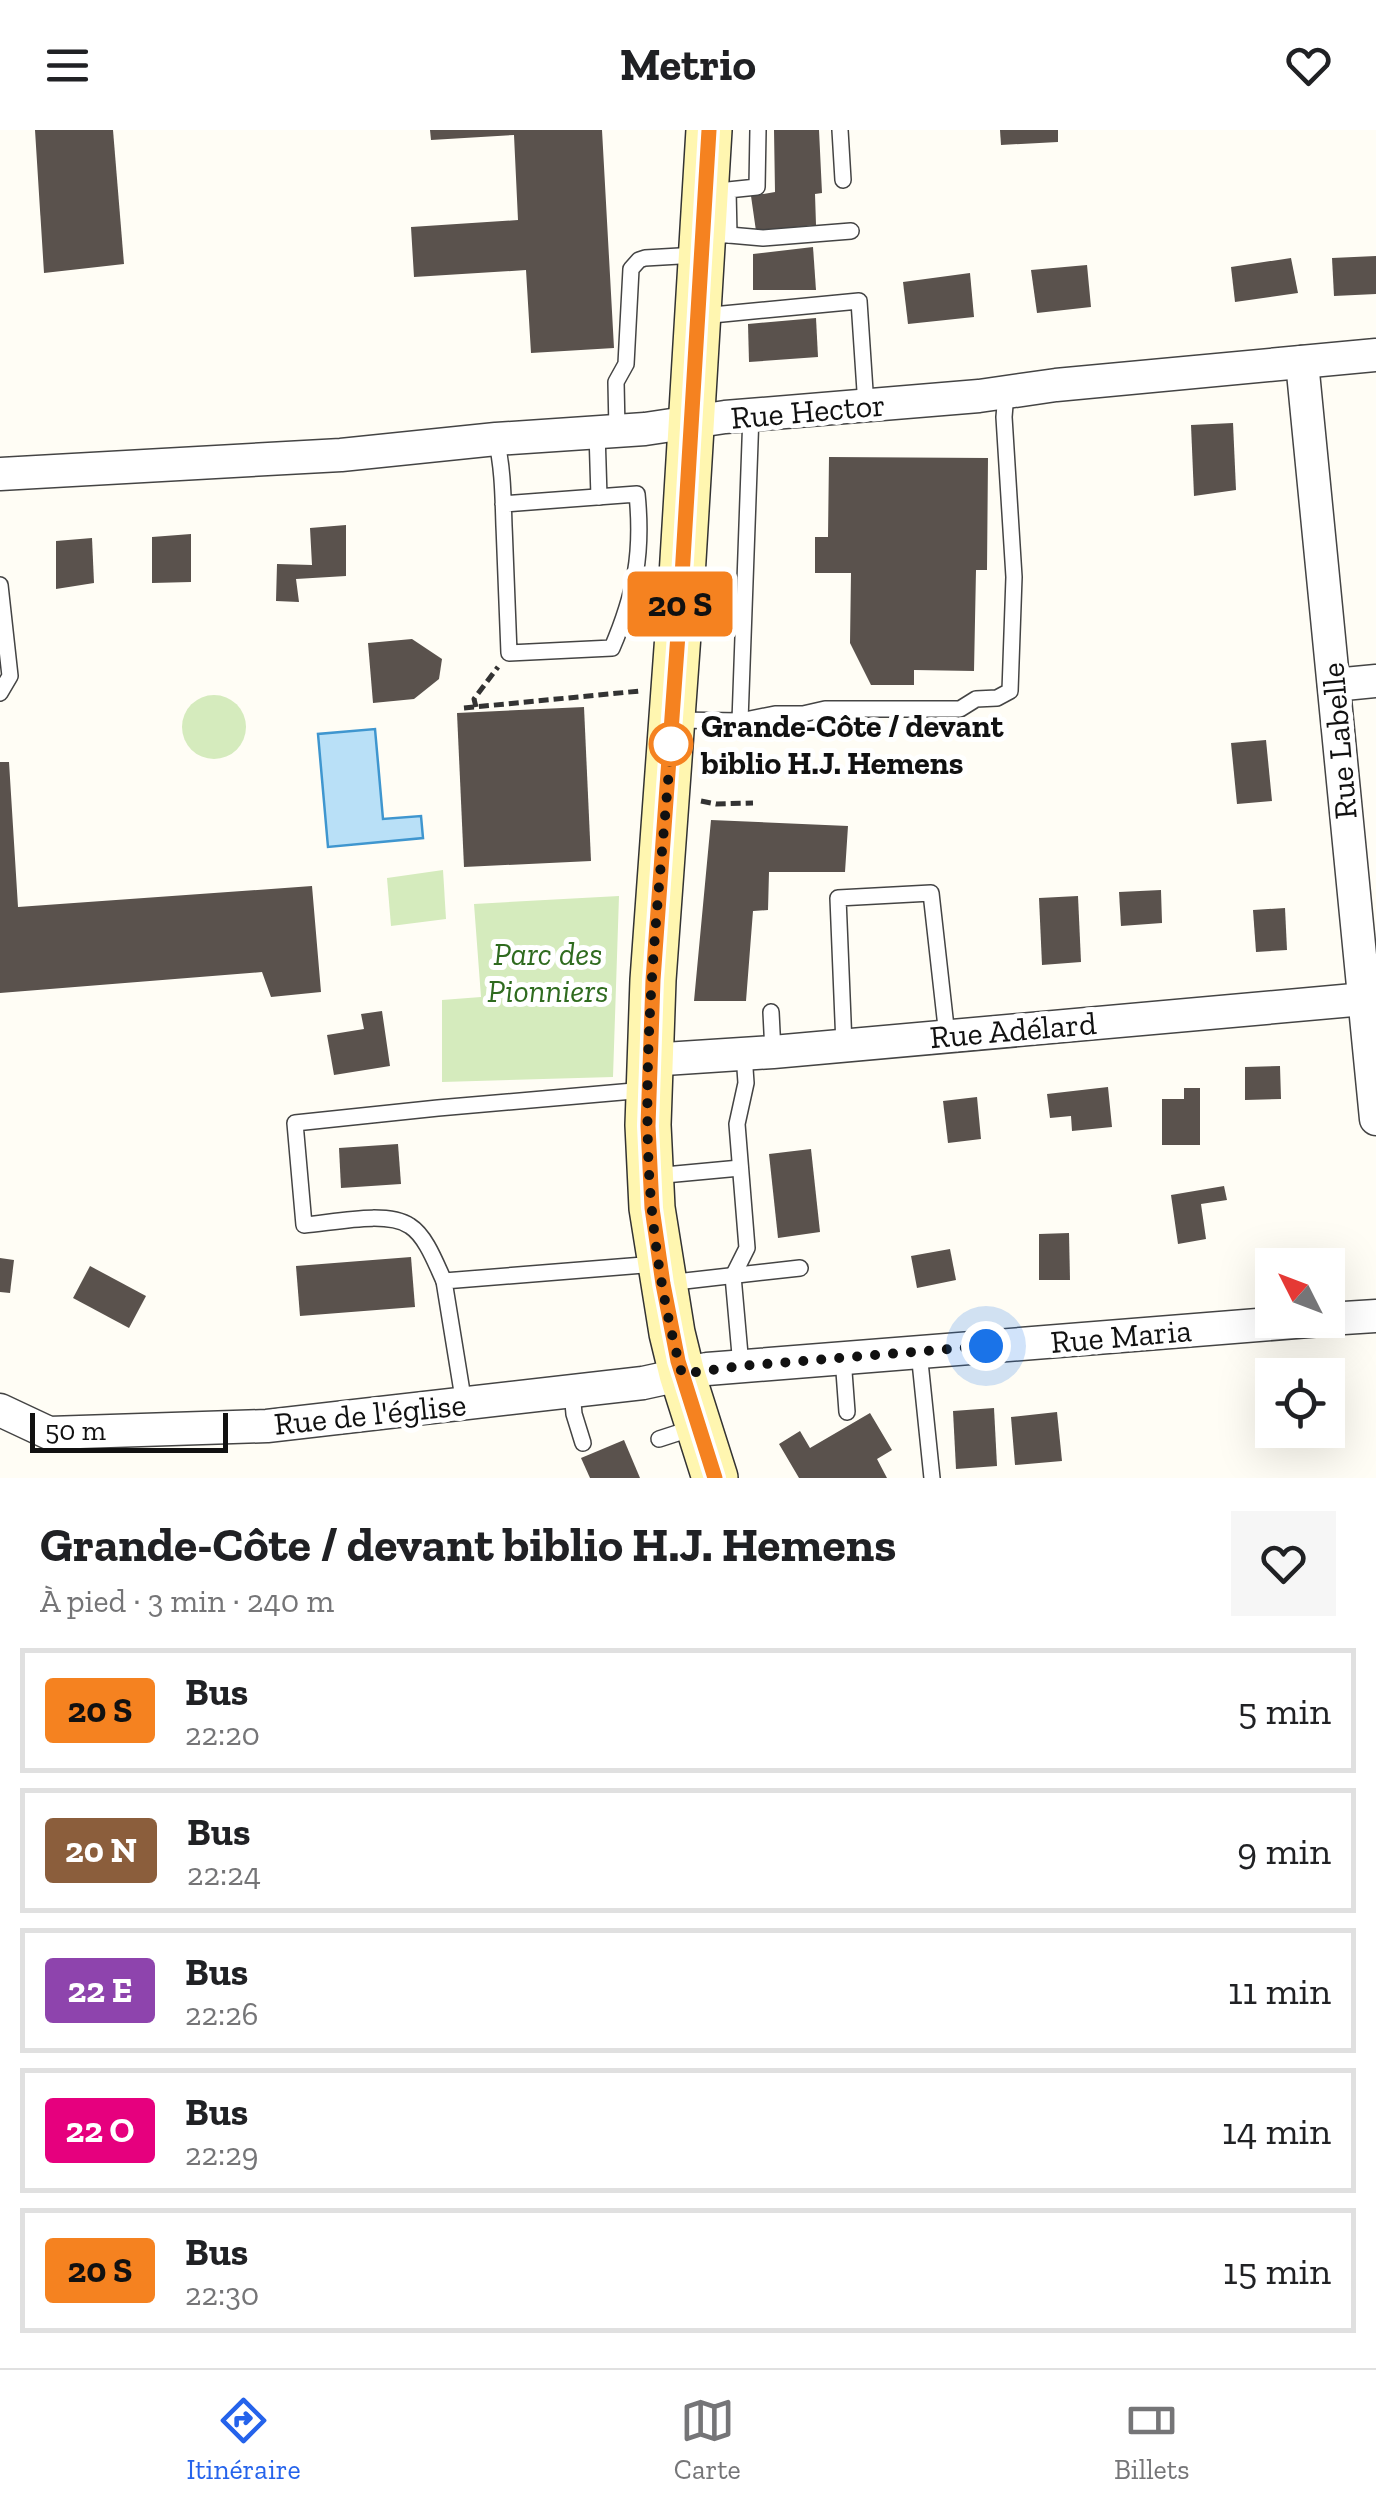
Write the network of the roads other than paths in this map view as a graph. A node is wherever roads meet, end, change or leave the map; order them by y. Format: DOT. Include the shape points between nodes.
graph roads {
  1 [pos="709,130"];
  2 [pos="758,130"];
  3 [pos="840,130"];
  4 [pos="843,180"];
  5 [pos="717,189"];
  6 [pos="851,231"];
  7 [pos="711,242"];
  8 [pos="698,316"];
  9 [pos="1376,356"];
  10 [pos="1302,362"];
  11 [pos="1006,392"];
  12 [pos="866,406"];
  13 [pos="751,414"];
  14 [pos="692,421"];
  15 [pos="607,431"];
  16 [pos="496,439"];
  17 [pos="0,474"];
  18 [pos="599,497"];
  19 [pos="503,504"];
  20 [pos="0,585"];
  21 [pos="1376,681"];
  22 [pos="1334,684"];
  23 [pos="0,693"];
  24 [pos="658,705"];
  25 [pos="740,721"];
  26 [pos="1370,998"];
  27 [pos="771,1012"];
  28 [pos="947,1036"];
  29 [pos="844,1045"];
  30 [pos="759,1052"];
  31 [pos="648,1075"];
  32 [pos="1376,1119"];
  33 [pos="740,1168"];
  34 [pos="650,1177"];
  35 [pos="800,1268"];
  36 [pos="661,1274"];
  37 [pos="734,1276"];
  38 [pos="444,1280"];
  39 [pos="1376,1316"];
  40 [pos="1345,1318"];
  41 [pos="1255,1325"];
  42 [pos="918,1352"];
  43 [pos="843,1358"];
  44 [pos="741,1366"];
  45 [pos="682,1374"];
  46 [pos="572,1391"];
  47 [pos="464,1405"];
  48 [pos="0,1410"];
  49 [pos="847,1412"];
  50 [pos="583,1443"];
  51 [pos="715,1478"];
  52 [pos="932,1478"];
  1 -- 5 [label="main road"];
  2 -- 5 [label="lane" via="757,187"];
  3 -- 4 [label="lane"];
  5 -- 7 [label="main road"];
  6 -- 7 [label="lane"];
  7 -- 8 [label="main road"];
  7 -- 15 [label="lane" via="645,258 631,268 626,364"];
  8 -- 12 [label="lane" via="858,301"];
  8 -- 14 [label="main road"];
  9 -- 10 [label="street, Rue Hector"];
  10 -- 11 [label="street, Rue Hector"];
  10 -- 22 [label="street, Rue Labelle"];
  11 -- 12 [label="street, Rue Hector"];
  11 -- 25 [label="lane" via="1014,577 1010,691 960,710 825,709"];
  12 -- 13 [label="street, Rue Hector"];
  13 -- 14 [label="street, Rue Hector"];
  13 -- 25 [label="lane"];
  14 -- 15 [label="street, Rue Hector"];
  14 -- 24 [label="main road"];
  15 -- 16 [label="street, Rue Hector"];
  15 -- 18 [label="lane"];
  16 -- 17 [label="street, Rue Hector" via="341,455"];
  16 -- 19 [label="lane"];
  18 -- 19 [label="lane"];
  18 -- 19 [label="lane" via="637,494 639,509 637,571 612,648 509,653"];
  20 -- 23 [label="lane" via="10,676"];
  21 -- 22 [label="street"];
  22 -- 26 [label="street, Rue Labelle"];
  24 -- 25 [label="lane"];
  24 -- 31 [label="main road"];
  26 -- 28 [label="street, Rue Adélard"];
  26 -- 32 [label="street, Rue Labelle"];
  27 -- 30 [label="lane"];
  28 -- 29 [label="street, Rue Adélard"];
  28 -- 29 [label="lane" via="931,893 838,898"];
  29 -- 30 [label="street, Rue Adélard"];
  30 -- 31 [label="street, Rue Adélard"];
  30 -- 33 [label="lane" via="737,1124"];
  31 -- 34 [label="main road"];
  31 -- 38 [label="lane" via="296,1124 304,1225 382,1218 408,1224"];
  33 -- 34 [label="lane"];
  33 -- 37 [label="lane" via="747,1248"];
  34 -- 36 [label="main road"];
  35 -- 37 [label="lane"];
  36 -- 37 [label="lane"];
  36 -- 38 [label="lane"];
  36 -- 45 [label="main road"];
  37 -- 44 [label="lane"];
  38 -- 47 [label="lane"];
  39 -- 40 [label="street, Rue Maria"];
  41 -- 42 [label="street, Rue Maria"];
  42 -- 43 [label="street, Rue Maria"];
  42 -- 52 [label="lane"];
  43 -- 44 [label="street, Rue Maria"];
  43 -- 49 [label="lane"];
  44 -- 45 [label="street, Rue Maria"];
  45 -- 46 [label="street, Rue de l'église"];
  45 -- 51 [label="main road" via="678,1433"];
  46 -- 47 [label="street, Rue de l'église"];
  46 -- 50 [label="lane"];
  47 -- 48 [label="street, Rue de l'église" via="266,1426 49,1434"];
}
